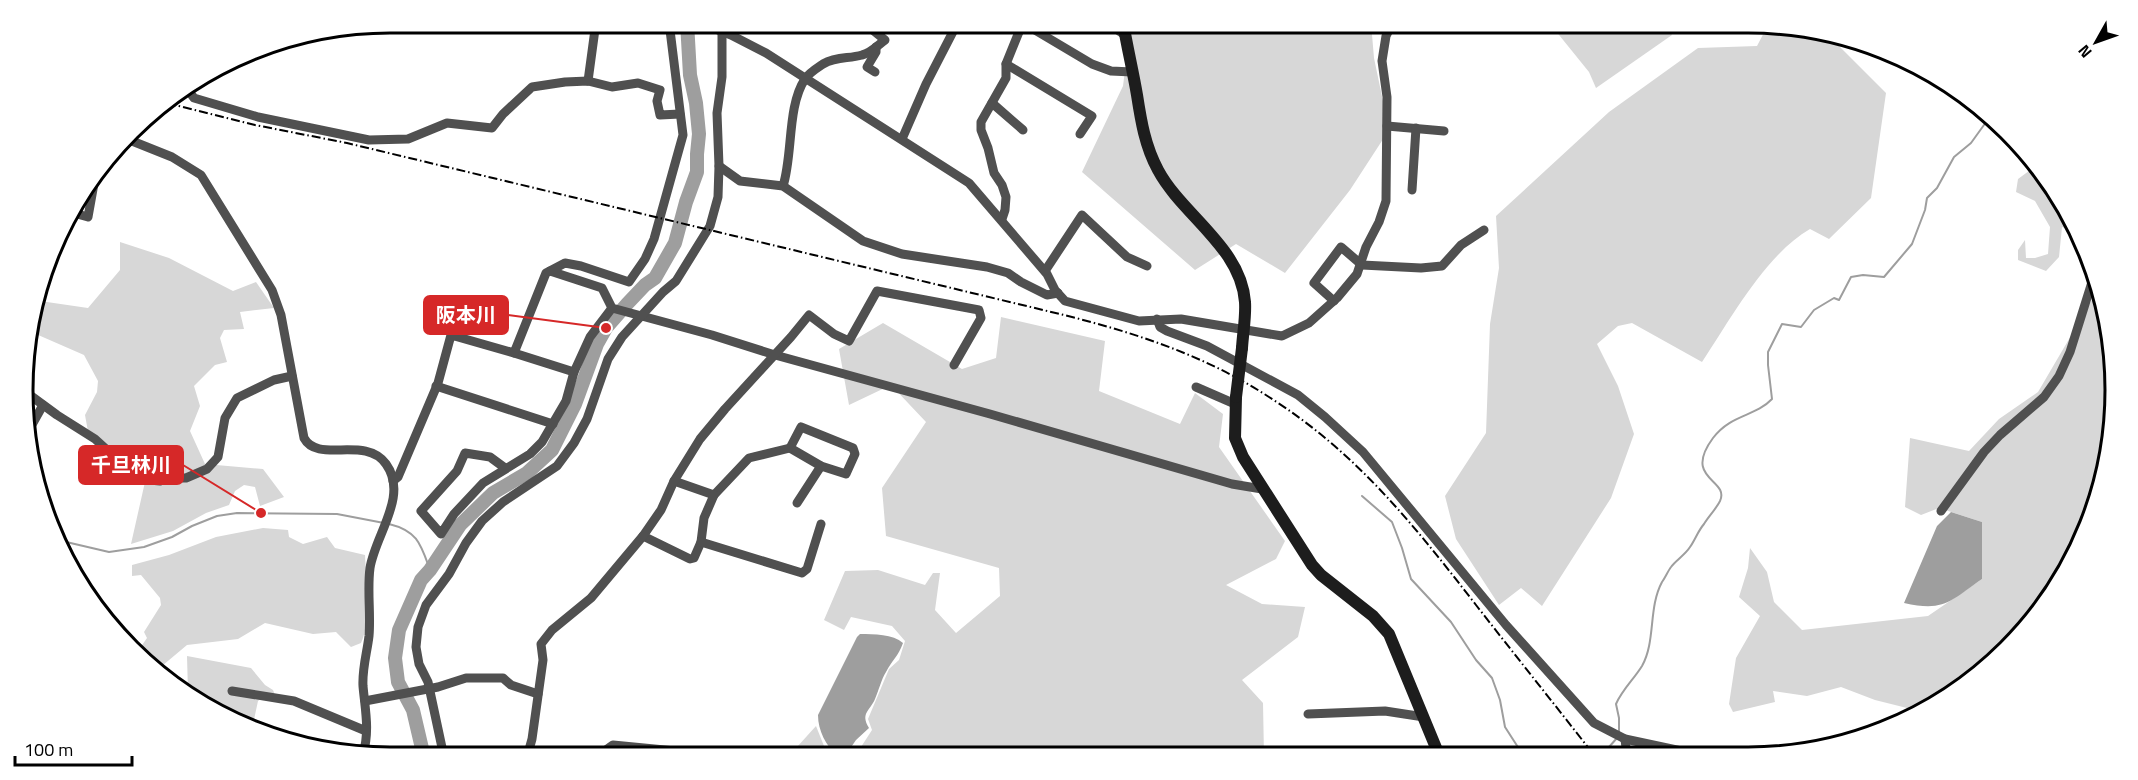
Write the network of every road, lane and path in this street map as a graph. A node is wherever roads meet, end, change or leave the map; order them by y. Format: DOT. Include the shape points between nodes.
graph roads {
  1 [pos="595,33"];
  2 [pos="670,33"];
  3 [pos="722,33"];
  4 [pos="724,33"];
  5 [pos="876,33"];
  6 [pos="952,33"];
  7 [pos="1019,33"];
  8 [pos="1040,33"];
  9 [pos="1125,33"];
  10 [pos="1388,33"];
  11 [pos="876,47"];
  12 [pos="1006,64"];
  13 [pos="875,72"];
  14 [pos="1132,72"];
  15 [pos="805,79"];
  16 [pos="588,81"];
  17 [pos="191,94"];
  18 [pos="992,103"];
  19 [pos="680,114"];
  20 [pos="1387,126"];
  21 [pos="1416,129"];
  22 [pos="1023,130"];
  23 [pos="1444,131"];
  24 [pos="1080,134"];
  25 [pos="902,139"];
  26 [pos="135,141"];
  27 [pos="719,166"];
  28 [pos="783,186"];
  29 [pos="1412,190"];
  30 [pos="92,193"];
  31 [pos="79,215"];
  32 [pos="1002,219"];
  33 [pos="1484,230"];
  34 [pos="1362,265"];
  35 [pos="1147,266"];
  36 [pos="550,271"];
  37 [pos="1045,271"];
  38 [pos="2090,288"];
  39 [pos="1058,293"];
  40 [pos="1334,301"];
  41 [pos="612,308"];
  42 [pos="640,317"];
  43 [pos="1157,319"];
  44 [pos="1243,329"];
  45 [pos="514,353"];
  46 [pos="775,355"];
  47 [pos="954,365"];
  48 [pos="574,372"];
  49 [pos="292,375"];
  50 [pos="436,386"];
  51 [pos="1196,387"];
  52 [pos="33,397"];
  53 [pos="1236,400"];
  54 [pos="44,405"];
  55 [pos="35,420"];
  56 [pos="553,424"];
  57 [pos="790,448"];
  58 [pos="821,466"];
  59 [pos="505,468"];
  60 [pos="393,481"];
  61 [pos="674,481"];
  62 [pos="1262,489"];
  63 [pos="714,495"];
  64 [pos="797,503"];
  65 [pos="1941,511"];
  66 [pos="821,524"];
  67 [pos="643,536"];
  68 [pos="701,542"];
  69 [pos="425,689"];
  70 [pos="232,692"];
  71 [pos="538,694"];
  72 [pos="366,701"];
  73 [pos="1308,714"];
  74 [pos="1424,717"];
  75 [pos="366,731"];
  76 [pos="1625,740"];
  77 [pos="364,746"];
  78 [pos="441,747"];
  79 [pos="530,747"];
  80 [pos="610,747"];
  81 [pos="634,747"];
  82 [pos="1436,747"];
  83 [pos="1626,747"];
  84 [pos="1662,747"];
  1 -- 16 [label="street"];
  2 -- 19 [label="street"];
  3 -- 27 [label="street" via="717,113"];
  4 -- 15 [label="street" via="753,45"];
  5 -- 11 [label="street" via="885,40"];
  6 -- 25 [label="street"];
  7 -- 12 [label="street"];
  8 -- 14 [label="street" via="1092,64 1111,71"];
  9 -- 14 [label="street"];
  10 -- 20 [label="street" via="1382,61 1388,97"];
  11 -- 13 [label="street" via="867,68"];
  11 -- 15 [label="street" via="861,56 832,60"];
  12 -- 18 [label="street" via="1006,78"];
  12 -- 24 [label="street" via="1092,117"];
  14 -- 44 [label="street" via="1144,134 1157,168 1226,254 1240,279 1245,300"];
  15 -- 25 [label="street"];
  15 -- 28 [label="street" via="793,111"];
  16 -- 17 [label="street" via="532,87 492,128 447,123 408,139 369,140 258,117"];
  16 -- 19 [label="street" via="612,87 638,83 660,90 660,115"];
  18 -- 22 [label="street"];
  18 -- 32 [label="street" via="981,122 981,130 993,173 1006,197"];
  19 -- 36 [label="street" via="683,135 654,239 635,276 629,282 565,263"];
  20 -- 21 [label="street"];
  20 -- 34 [label="street" via="1386,201"];
  21 -- 23 [label="street"];
  21 -- 29 [label="street"];
  25 -- 32 [label="street" via="969,183"];
  26 -- 49 [label="street" via="182,162 208,185 272,290 281,315"];
  27 -- 28 [label="street" via="740,181"];
  27 -- 42 [label="street" via="718,197 710,226 676,281"];
  28 -- 39 [label="street" via="863,241 902,254 987,267 1008,273 1047,295"];
  30 -- 31 [label="street" via="88,217"];
  32 -- 37 [label="street"];
  33 -- 34 [label="street" via="1461,245 1442,266"];
  34 -- 40 [label="street"];
  34 -- 40 [label="street" via="1341,247 1314,283"];
  35 -- 37 [label="street" via="1127,257 1083,215"];
  36 -- 41 [label="street" via="602,288"];
  36 -- 45 [label="street"];
  37 -- 39 [label="street"];
  38 -- 65 [label="street" via="2059,376 2044,397 1984,452"];
  39 -- 43 [label="street" via="1071,304 1139,321"];
  40 -- 44 [label="street" via="1309,323 1282,336"];
  41 -- 42 [label="street"];
  41 -- 48 [label="street" via="591,337"];
  42 -- 46 [label="street"];
  42 -- 69 [label="street" via="608,359 587,419 557,466 482,521 426,604 416,647"];
  43 -- 44 [label="street"];
  43 -- 76 [label="street" via="1167,331 1207,346 1298,395 1333,424 1363,452 1553,680 1594,723"];
  44 -- 53 [label="street, bridge"];
  45 -- 48 [label="street"];
  45 -- 50 [label="street" via="451,334"];
  46 -- 47 [label="street" via="809,315 849,341 877,291 979,310 981,318"];
  46 -- 61 [label="street" via="713,422"];
  46 -- 62 [label="street" via="1232,484"];
  48 -- 56 [label="street" via="566,401"];
  49 -- 54 [label="street" via="237,398 225,418 214,463 196,475 178,479 139,479 95,439"];
  49 -- 60 [label="street" via="307,444 313,448 350,448 375,454 385,463"];
  50 -- 56 [label="street"];
  50 -- 60 [label="street"];
  51 -- 53 [label="street"];
  52 -- 54 [label="street"];
  53 -- 62 [label="street" via="1235,438"];
  54 -- 55 [label="street"];
  56 -- 59 [label="street" via="530,454"];
  57 -- 58 [label="street"];
  57 -- 58 [label="street" via="801,427 852,448 855,454 846,474"];
  57 -- 63 [label="street" via="749,458"];
  58 -- 64 [label="street"];
  59 -- 59 [label="street" via="483,483 441,534 421,511 457,471 465,453 489,457"];
  60 -- 72 [label="street" via="390,510 370,570 369,637 363,685"];
  61 -- 63 [label="street"];
  61 -- 67 [label="street"];
  62 -- 74 [label="street" via="1316,571 1373,616 1389,634"];
  63 -- 68 [label="street" via="704,518"];
  66 -- 68 [label="street" via="807,569 802,573"];
  67 -- 68 [label="street" via="690,559"];
  67 -- 71 [label="street" via="591,598 541,644"];
  69 -- 71 [label="street" via="466,678 487,677 503,678 511,685"];
  69 -- 72 [label="street"];
  69 -- 78 [label="street"];
  70 -- 75 [label="street" via="294,701"];
  71 -- 79 [label="street"];
  72 -- 75 [label="street"];
  73 -- 74 [label="street" via="1385,711"];
  74 -- 82 [label="street"];
  75 -- 77 [label="street"];
  76 -- 83 [label="street"];
  76 -- 84 [label="street"];
  80 -- 81 [label="street"];
}
